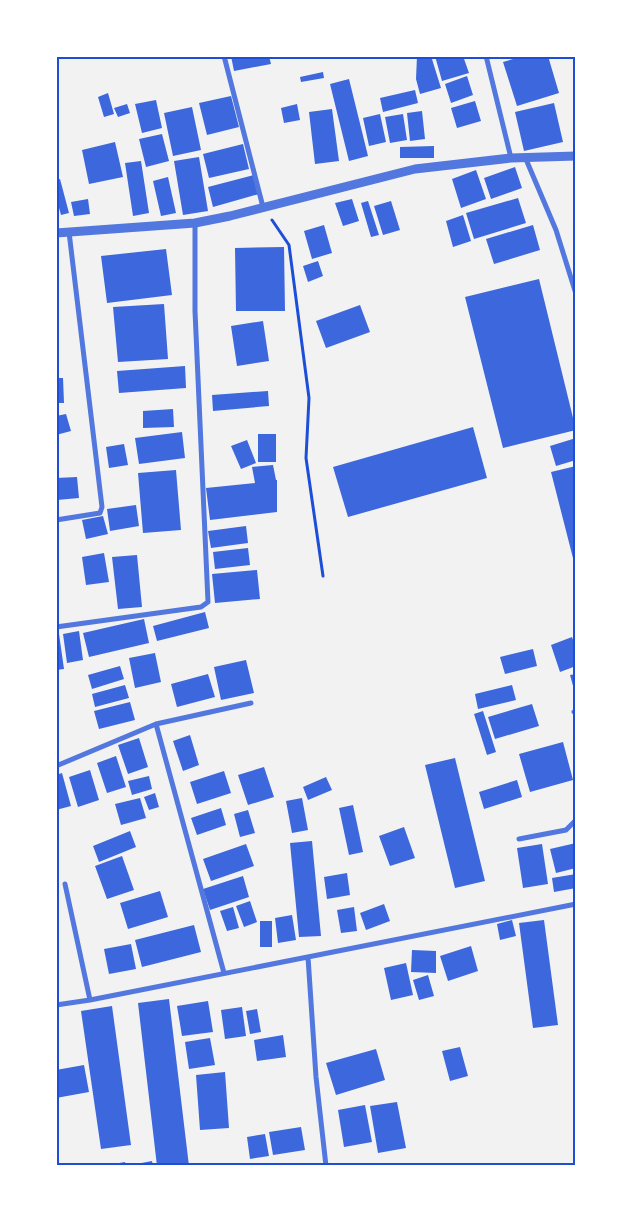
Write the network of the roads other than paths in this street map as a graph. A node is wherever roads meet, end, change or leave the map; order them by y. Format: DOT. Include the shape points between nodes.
graph roads {
  1 [pos="224,56"];
  2 [pos="486,56"];
  3 [pos="576,156"];
  4 [pos="525,157"];
  5 [pos="511,158"];
  6 [pos="263,206"];
  7 [pos="195,223"];
  8 [pos="70,232"];
  9 [pos="56,233"];
  10 [pos="576,294"];
  11 [pos="56,520"];
  12 [pos="56,627"];
  13 [pos="251,703"];
  14 [pos="156,724"];
  15 [pos="56,766"];
  16 [pos="576,820"];
  17 [pos="519,839"];
  18 [pos="65,884"];
  19 [pos="576,904"];
  20 [pos="308,957"];
  21 [pos="224,973"];
  22 [pos="90,1000"];
  23 [pos="56,1005"];
  24 [pos="326,1166"];
  1 -- 6 [label="street"];
  2 -- 5 [label="street"];
  3 -- 4 [label="street"];
  4 -- 5 [label="street"];
  4 -- 10 [label="street" via="556,230"];
  5 -- 6 [label="street" via="414,168"];
  6 -- 7 [label="street"];
  7 -- 8 [label="street"];
  7 -- 12 [label="street" via="195,311 208,602 200,607"];
  8 -- 9 [label="street"];
  8 -- 11 [label="street" via="102,507 100,513"];
  13 -- 14 [label="street"];
  14 -- 15 [label="street"];
  14 -- 21 [label="street"];
  16 -- 17 [label="street" via="566,830"];
  18 -- 22 [label="street"];
  19 -- 20 [label="street"];
  20 -- 21 [label="street"];
  20 -- 24 [label="street"];
  21 -- 22 [label="street"];
  22 -- 23 [label="street"];
}
